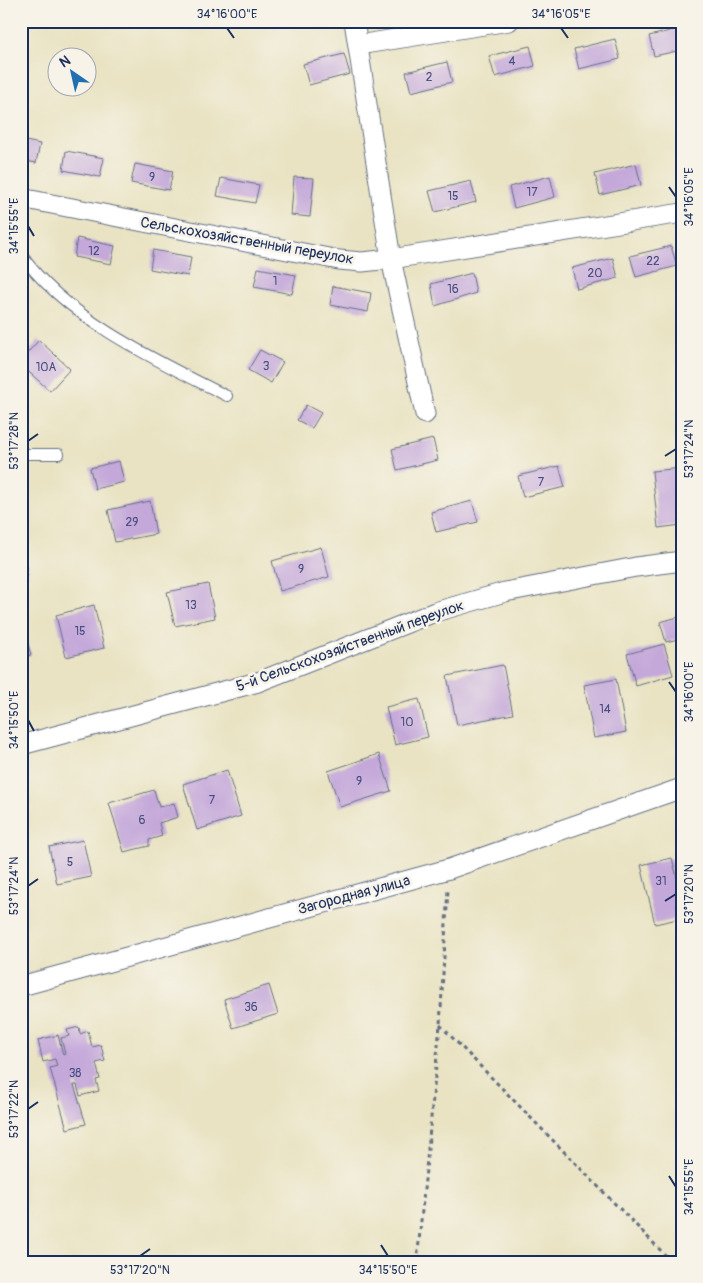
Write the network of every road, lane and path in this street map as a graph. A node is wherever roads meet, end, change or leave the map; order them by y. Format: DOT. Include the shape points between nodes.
graph roads {
  1 [pos="354,21"];
  2 [pos="509,21"];
  3 [pos="358,45"];
  4 [pos="21,198"];
  5 [pos="682,213"];
  6 [pos="21,254"];
  7 [pos="391,259"];
  8 [pos="227,396"];
  9 [pos="425,414"];
  10 [pos="21,454"];
  11 [pos="60,454"];
  12 [pos="682,561"];
  13 [pos="21,745"];
  14 [pos="682,788"];
  15 [pos="449,869"];
  16 [pos="21,986"];
  17 [pos="440,1025"];
  18 [pos="417,1262"];
  19 [pos="672,1262"];
  1 -- 3 [label="street"];
  2 -- 3 [label="street"];
  3 -- 7 [label="street"];
  4 -- 7 [label="street, Сельскохозяйственный переулок" via="339,260"];
  5 -- 7 [label="street, Сельскохозяйственный переулок"];
  6 -- 8 [label="lane" via="32,270 62,299 132,348"];
  7 -- 9 [label="street"];
  10 -- 11 [label="lane"];
  12 -- 13 [label="street, 5-й Сельскохозяйственный переулок" via="505,592 435,612 258,682"];
  14 -- 15 [label="street, Загородная улица"];
  15 -- 16 [label="street, Загородная улица"];
  15 -- 17 [label="path"];
  17 -- 18 [label="path"];
  17 -- 19 [label="path"];
}
